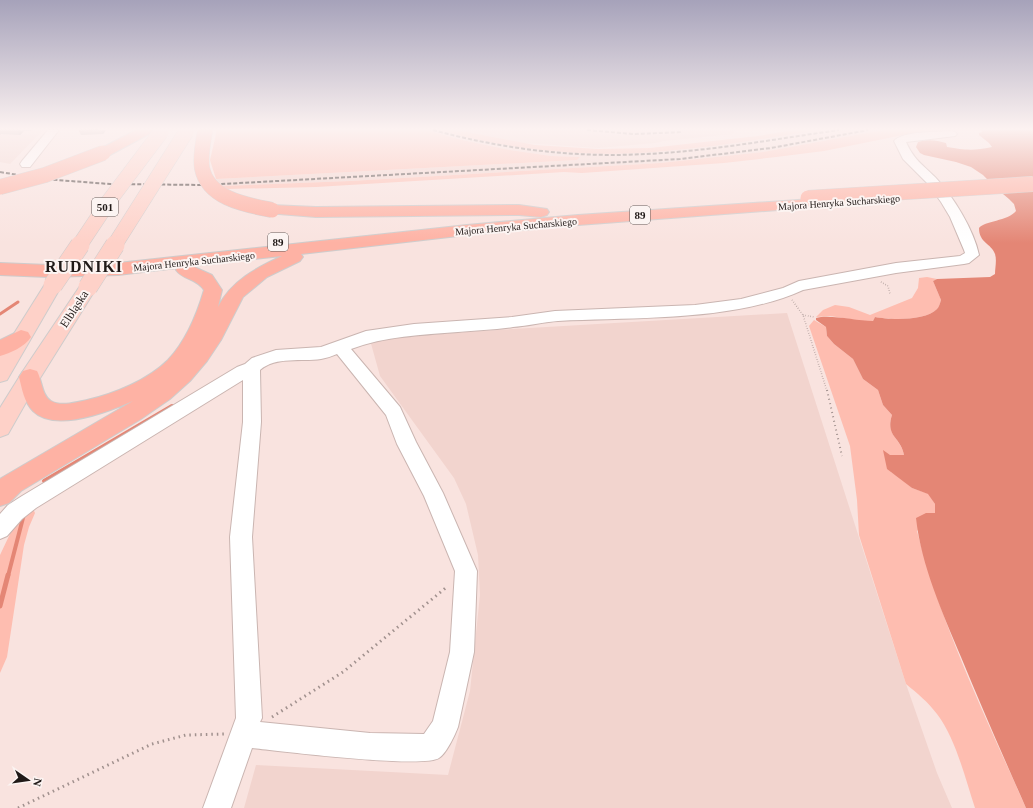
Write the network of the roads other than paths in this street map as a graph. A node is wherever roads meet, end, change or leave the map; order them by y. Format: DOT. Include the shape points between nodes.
graph roads {
  1 [pos="64,168"];
  2 [pos="132,168"];
  3 [pos="164,168"];
  4 [pos="203,168"];
  5 [pos="918,168"];
  6 [pos="1033,184"];
  7 [pos="0,186"];
  8 [pos="1033,190"];
  9 [pos="810,201"];
  10 [pos="556,214"];
  11 [pos="467,230"];
  12 [pos="0,257"];
  13 [pos="294,257"];
  14 [pos="0,269"];
  15 [pos="185,270"];
  16 [pos="0,277"];
  17 [pos="21,337"];
  18 [pos="340,347"];
  19 [pos="0,349"];
  20 [pos="251,368"];
  21 [pos="0,374"];
  22 [pos="30,377"];
  23 [pos="0,428"];
  24 [pos="0,495"];
  25 [pos="0,529"];
  26 [pos="243,734"];
  27 [pos="217,808"];
  1 -- 7 [label="highway, bridge"];
  2 -- 17 [label="main road, 501, bridge"];
  3 -- 22 [label="main road, Elbląska / 501, bridge"];
  4 -- 10 [label="highway, bridge" via="211,185 224,196 251,206 272,210 519,210"];
  5 -- 18 [label="street" via="932,181 957,216 971,250 972,255 969,258 799,286 741,304 695,310 554,316 414,330 366,337"];
  6 -- 9 [label="highway, Majora Henryka Sucharskiego / 89, bridge"];
  8 -- 9 [label="highway, Majora Henryka Sucharskiego / 89"];
  9 -- 10 [label="highway, Majora Henryka Sucharskiego / 89"];
  9 -- 11 [label="highway, Majora Henryka Sucharskiego / 89"];
  10 -- 12 [label="highway, Majora Henryka Sucharskiego / 89" via="410,226 135,257 60,260"];
  11 -- 13 [label="highway" via="436,240"];
  11 -- 14 [label="highway, Majora Henryka Sucharskiego / 89" via="118,269"];
  13 -- 15 [label="highway"];
  13 -- 24 [label="highway" via="261,273 236,293 200,356 162,393 133,413 12,484"];
  15 -- 16 [label="highway" via="69,279"];
  15 -- 22 [label="highway" via="206,279 213,290 210,304 185,352 163,375 96,408 77,412 46,409 37,401"];
  17 -- 19 [label="highway"];
  17 -- 21 [label="main road, 501"];
  18 -- 20 [label="street" via="322,353 276,356 258,362"];
  18 -- 26 [label="street" via="394,412 407,444 433,492 466,571 462,652 445,727 431,748 370,746"];
  20 -- 25 [label="street" via="29,502 15,512"];
  20 -- 26 [label="street" via="252,422 241,537 249,718"];
  22 -- 23 [label="main road, Elbląska / 501"];
  26 -- 27 [label="street"];
}
